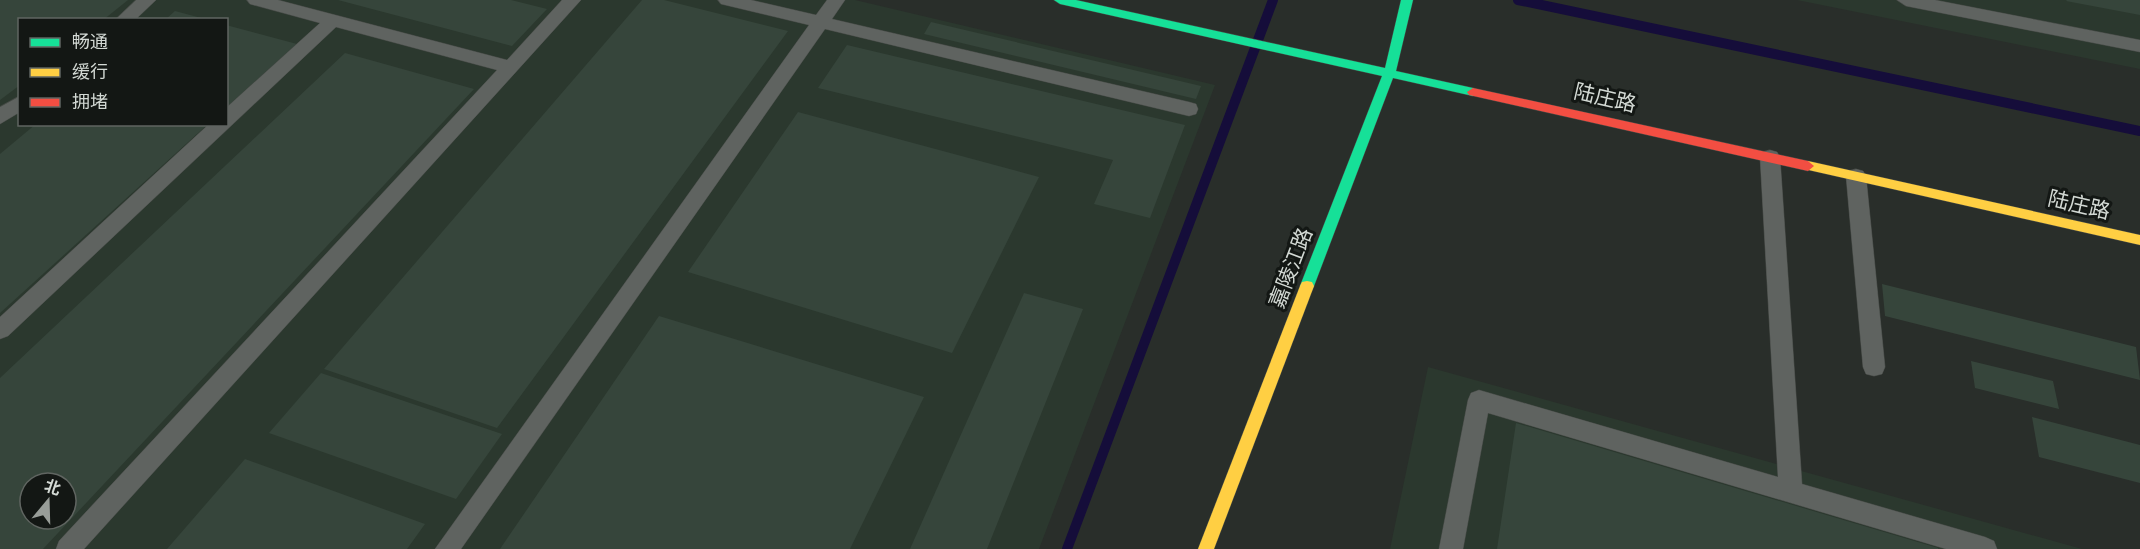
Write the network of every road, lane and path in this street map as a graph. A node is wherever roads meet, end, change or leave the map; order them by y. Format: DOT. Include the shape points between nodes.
graph roads {
  1 [pos="147,0"];
  2 [pos="256,0"];
  3 [pos="572,0"];
  4 [pos="727,0"];
  5 [pos="836,0"];
  6 [pos="1060,0"];
  7 [pos="1407,0"];
  8 [pos="1906,0"];
  9 [pos="125,18"];
  10 [pos="333,20"];
  11 [pos="820,22"];
  12 [pos="2140,46"];
  13 [pos="510,67"];
  14 [pos="1390,71"];
  15 [pos="18,104"];
  16 [pos="1190,109"];
  17 [pos="0,117"];
  18 [pos="228,117"];
  19 [pos="219,126"];
  20 [pos="1770,157"];
  21 [pos="1856,176"];
  22 [pos="2140,240"];
  23 [pos="0,330"];
  24 [pos="1874,367"];
  25 [pos="1791,492"];
  26 [pos="68,549"];
  27 [pos="447,549"];
  28 [pos="1206,549"];
  29 [pos="1451,549"];
  30 [pos="1985,549"];
  1 -- 9 [label="lane"];
  2 -- 10 [label="lane"];
  3 -- 13 [label="lane"];
  4 -- 11 [label="lane"];
  5 -- 11 [label="lane"];
  6 -- 14 [label="street, 陆庄路"];
  7 -- 14 [label="street, 嘉陵江路"];
  8 -- 12 [label="lane"];
  10 -- 13 [label="lane"];
  10 -- 18 [label="lane"];
  11 -- 16 [label="lane"];
  11 -- 27 [label="lane"];
  13 -- 26 [label="lane"];
  14 -- 20 [label="street, 陆庄路"];
  14 -- 28 [label="street, 嘉陵江路"];
  15 -- 17 [label="lane"];
  19 -- 23 [label="lane"];
  20 -- 21 [label="street, 陆庄路"];
  20 -- 25 [label="lane"];
  21 -- 22 [label="street, 陆庄路"];
  21 -- 24 [label="lane"];
  25 -- 29 [label="lane" via="1479,400"];
  25 -- 30 [label="lane"];
}
